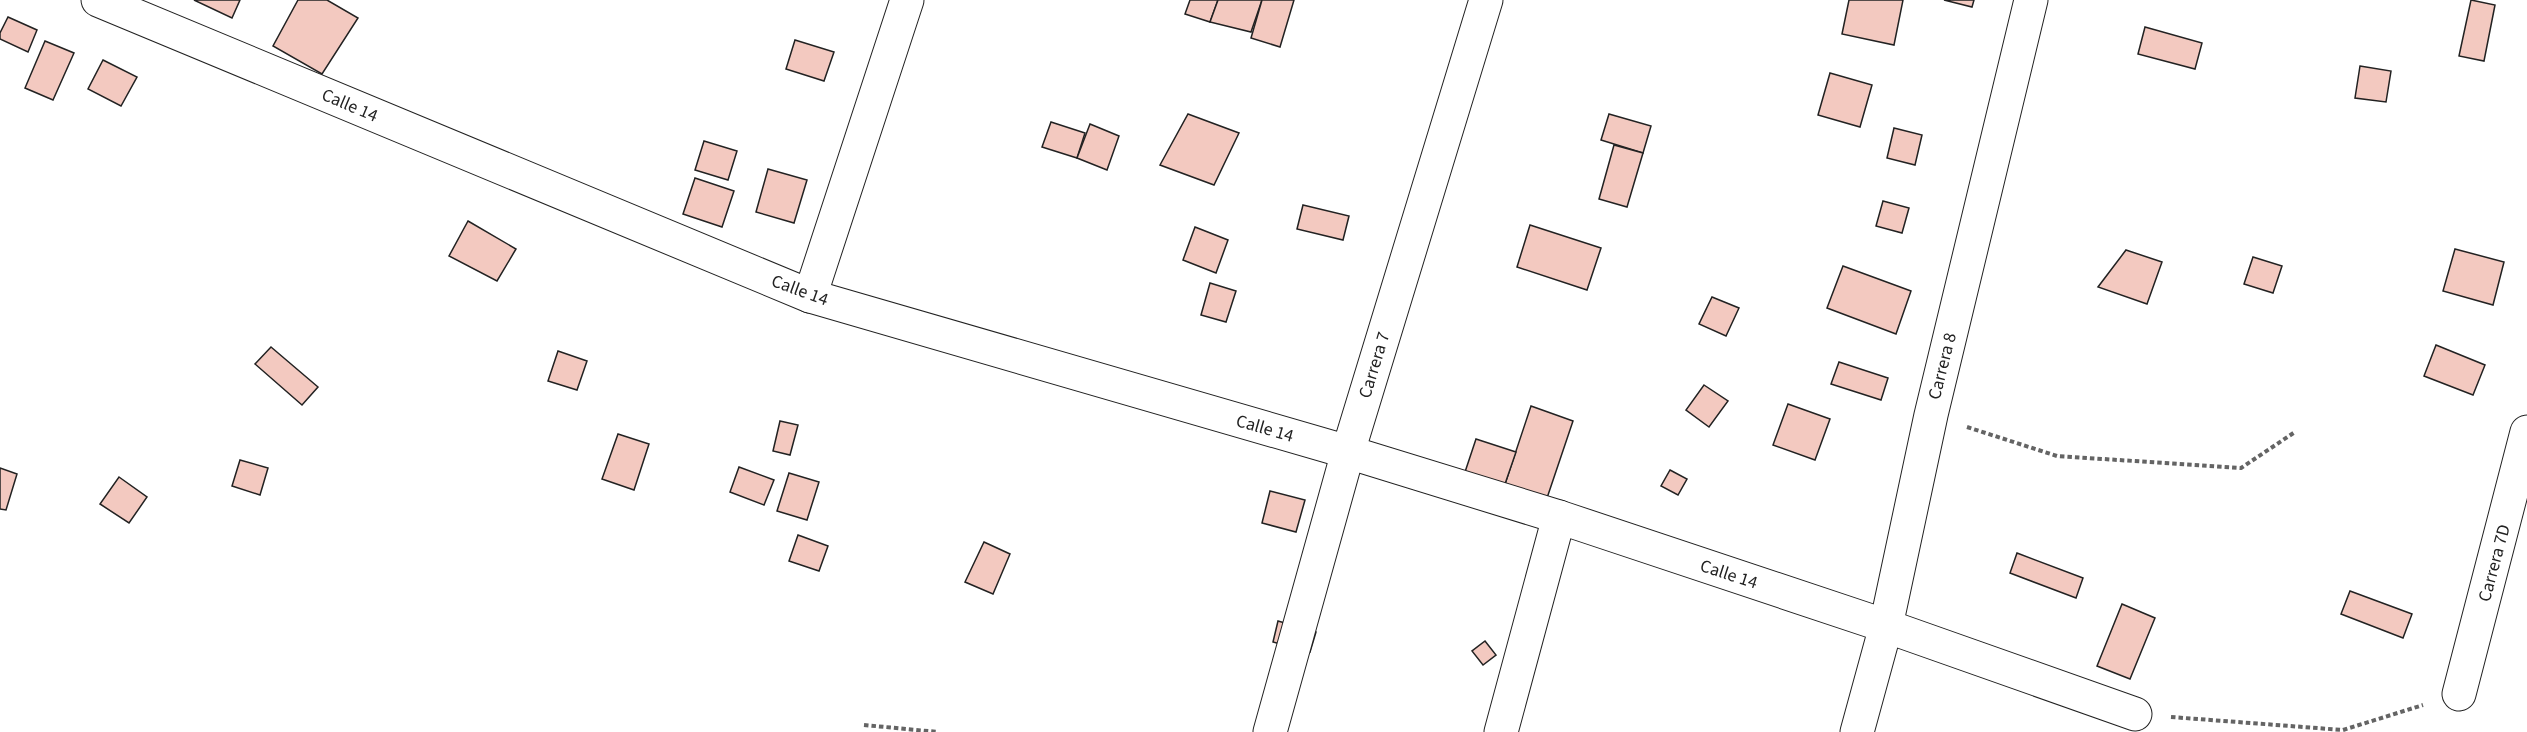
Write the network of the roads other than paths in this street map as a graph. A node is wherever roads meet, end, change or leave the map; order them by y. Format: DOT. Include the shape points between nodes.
graph roads {
  1 [pos="98,0"];
  2 [pos="907,0"];
  3 [pos="1486,0"];
  4 [pos="2031,0"];
  5 [pos="810,296"];
  6 [pos="2527,432"];
  7 [pos="1348,452"];
  8 [pos="1559,517"];
  9 [pos="1886,626"];
  10 [pos="2459,694"];
  11 [pos="2135,714"];
  12 [pos="1270,732"];
  13 [pos="1501,732"];
  14 [pos="1857,732"];
  1 -- 5 [label="street, Calle 14"];
  2 -- 5 [label="street"];
  3 -- 7 [label="street, Carrera 7"];
  4 -- 9 [label="street, Carrera 8" via="1930,415"];
  5 -- 7 [label="street, Calle 14"];
  6 -- 10 [label="street, Carrera 7D"];
  7 -- 8 [label="street, Calle 14"];
  7 -- 12 [label="street, Carrera 7"];
  8 -- 9 [label="street, Calle 14"];
  8 -- 13 [label="street"];
  9 -- 11 [label="street, Calle 14"];
  9 -- 14 [label="street, Carrera 8"];
}
